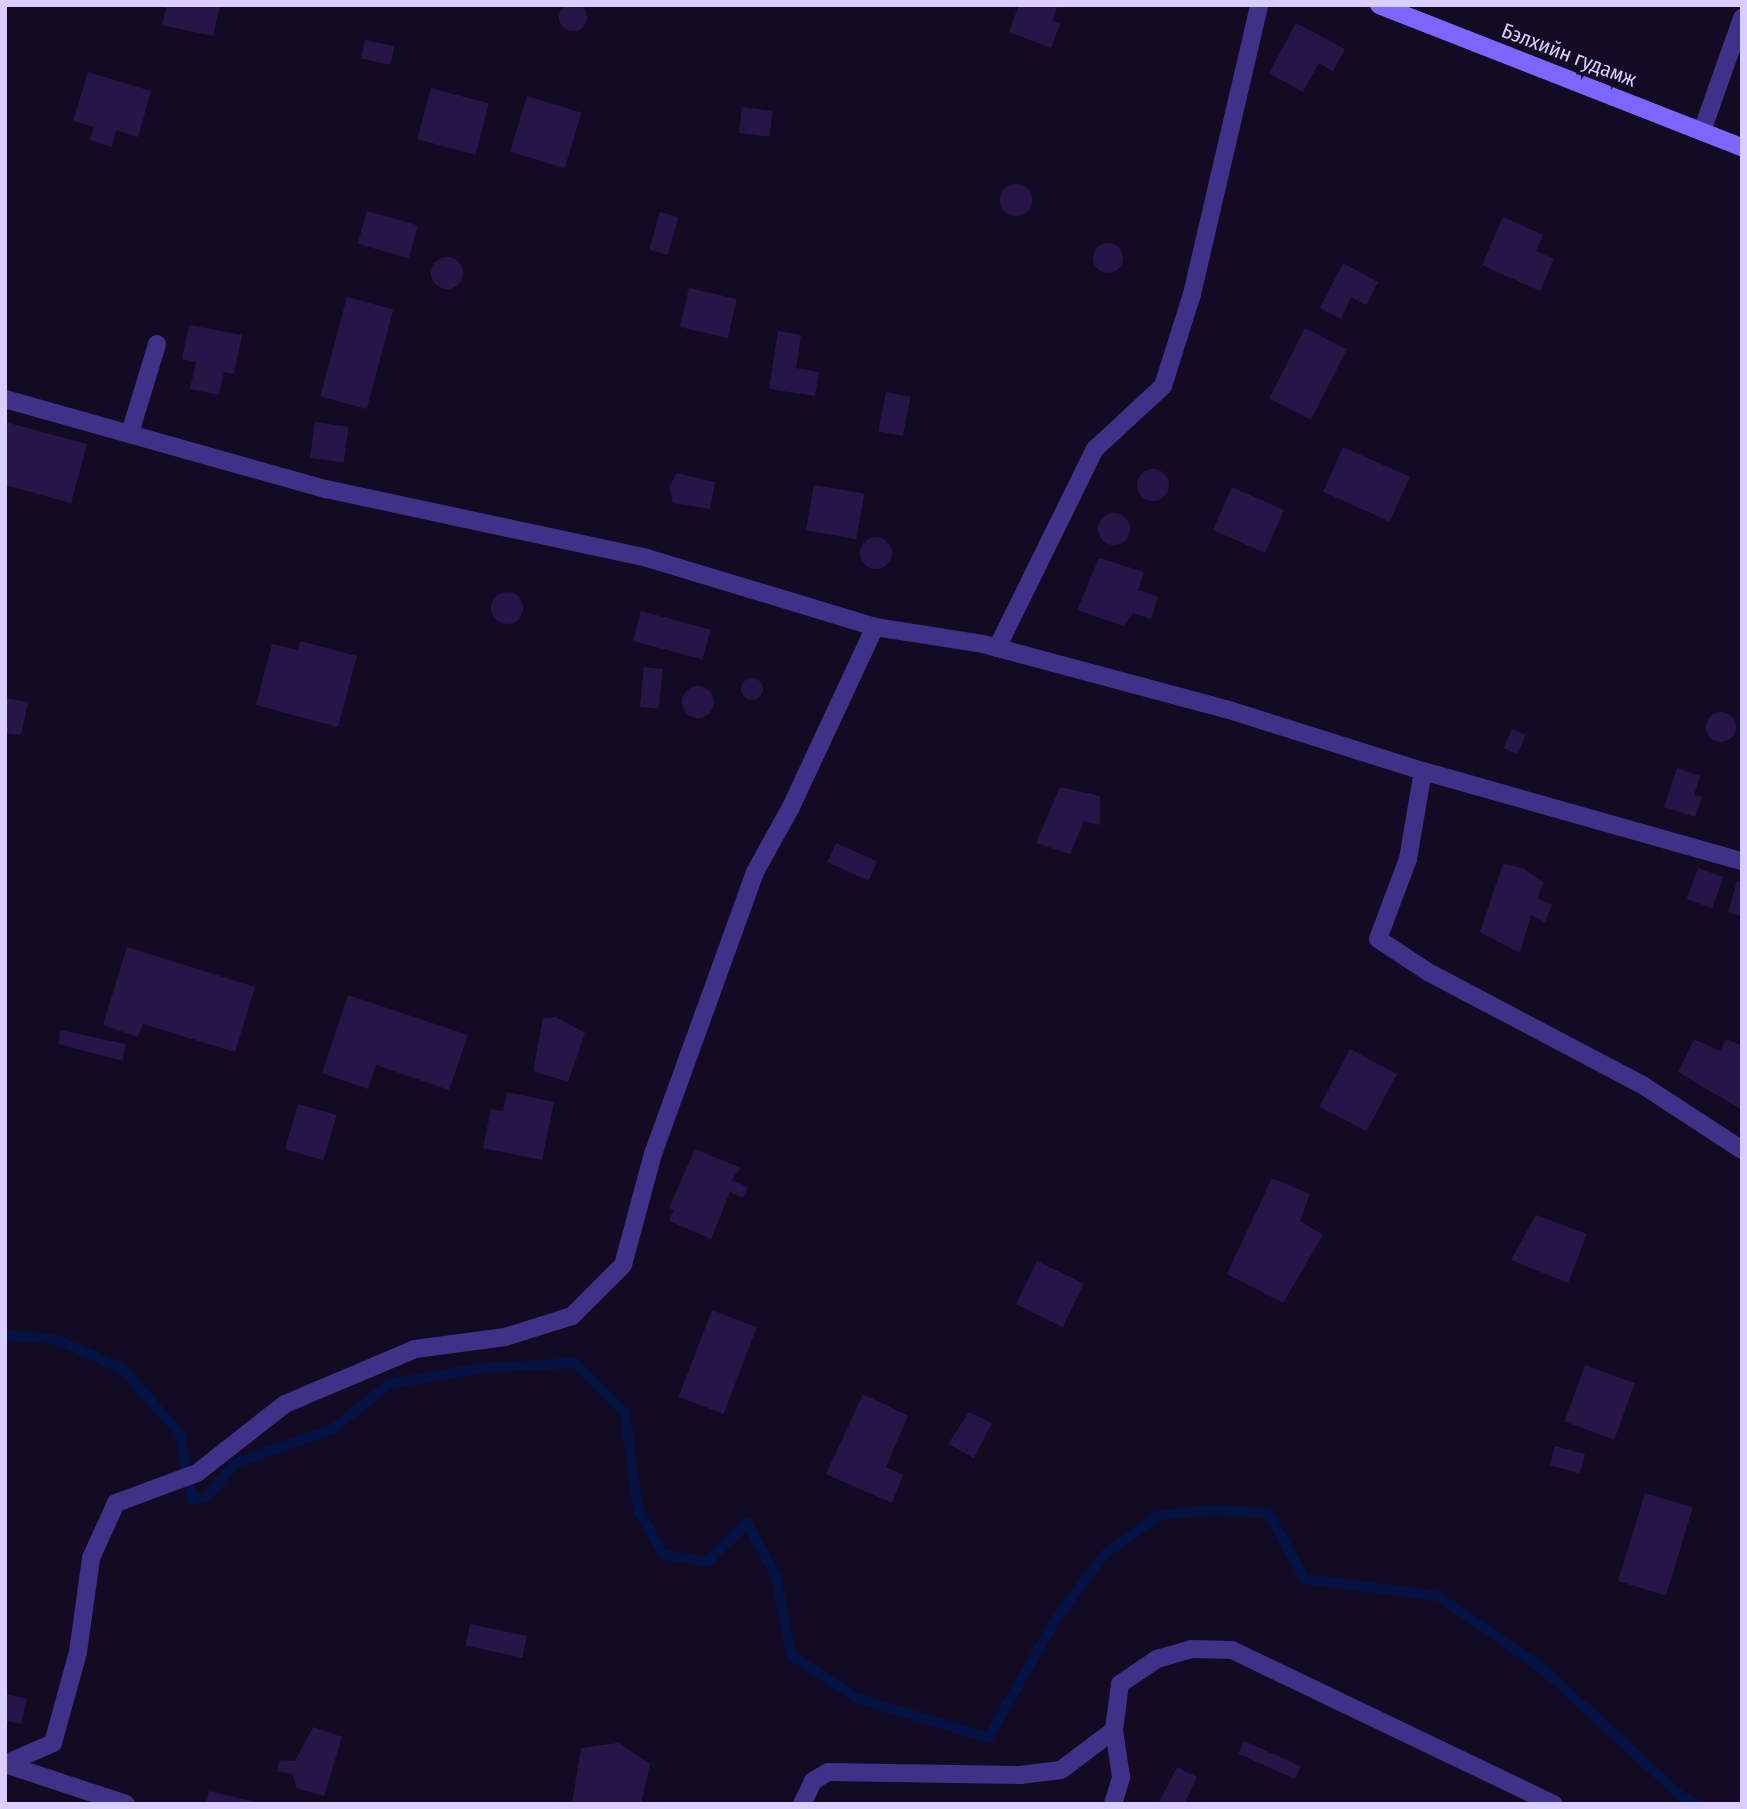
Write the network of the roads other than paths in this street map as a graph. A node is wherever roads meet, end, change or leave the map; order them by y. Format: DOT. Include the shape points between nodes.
graph roads {
  1 [pos="1259,5"];
  2 [pos="1379,5"];
  3 [pos="1742,18"];
  4 [pos="1702,131"];
  5 [pos="1742,146"];
  6 [pos="157,344"];
  7 [pos="5,399"];
  8 [pos="131,433"];
  9 [pos="875,627"];
  10 [pos="997,648"];
  11 [pos="1423,771"];
  12 [pos="1742,862"];
  13 [pos="1742,1150"];
  14 [pos="1114,1730"];
  15 [pos="5,1764"];
  16 [pos="126,1804"];
  17 [pos="802,1804"];
  18 [pos="1113,1804"];
  19 [pos="1554,1804"];
  1 -- 10 [label="street" via="1192,294 1163,386 1095,449"];
  2 -- 4 [label="main road, Бэлхийн гудамж"];
  3 -- 4 [label="street"];
  4 -- 5 [label="main road, Бэлхийн гудамж"];
  6 -- 8 [label="street"];
  7 -- 8 [label="street"];
  8 -- 9 [label="street" via="326,489 647,558"];
  9 -- 10 [label="street"];
  9 -- 15 [label="street" via="791,807 755,872 653,1154 623,1265 572,1316 505,1337 415,1349 285,1404 197,1473 116,1503 91,1558 78,1652 54,1743"];
  10 -- 11 [label="street" via="1226,709"];
  11 -- 12 [label="street"];
  11 -- 13 [label="street" via="1408,859 1378,939 1428,972 1644,1086"];
  14 -- 17 [label="street" via="1061,1770 1020,1775 828,1772 813,1780"];
  14 -- 18 [label="street" via="1121,1777"];
  14 -- 19 [label="street" via="1120,1684 1148,1665 1192,1649 1232,1650"];
  15 -- 16 [label="street"];
}
